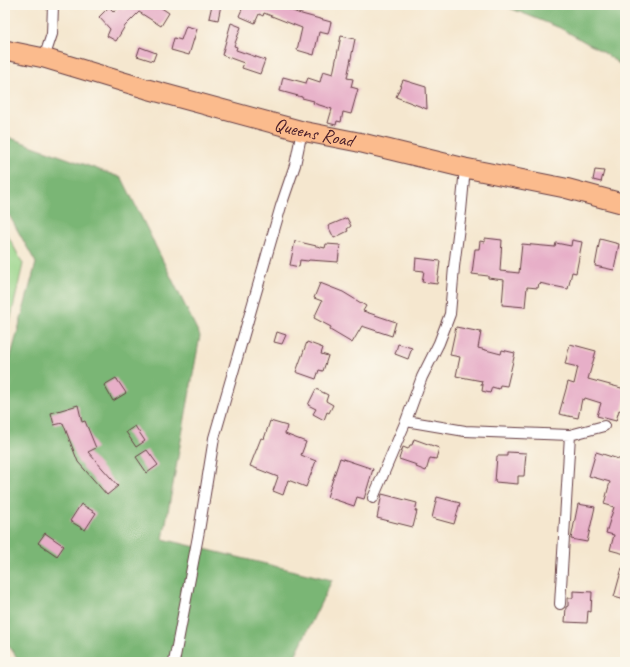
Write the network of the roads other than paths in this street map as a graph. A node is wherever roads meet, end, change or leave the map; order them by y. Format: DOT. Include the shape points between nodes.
graph roads {
  1 [pos="53,5"];
  2 [pos="5,50"];
  3 [pos="44,58"];
  4 [pos="302,131"];
  5 [pos="465,168"];
  6 [pos="625,204"];
  7 [pos="406,421"];
  8 [pos="604,426"];
  9 [pos="570,435"];
  10 [pos="373,498"];
  11 [pos="560,604"];
  12 [pos="174,662"];
  1 -- 3 [label="street" via="52,34"];
  2 -- 3 [label="highway, Queens Road"];
  3 -- 4 [label="highway, Queens Road" via="147,90"];
  4 -- 5 [label="highway, Queens Road"];
  4 -- 12 [label="street" via="295,165 214,438"];
  5 -- 6 [label="highway, Queens Road" via="565,188"];
  5 -- 7 [label="street" via="450,314"];
  7 -- 9 [label="street" via="465,430"];
  7 -- 10 [label="street"];
  8 -- 9 [label="street"];
  9 -- 11 [label="street"];
}
